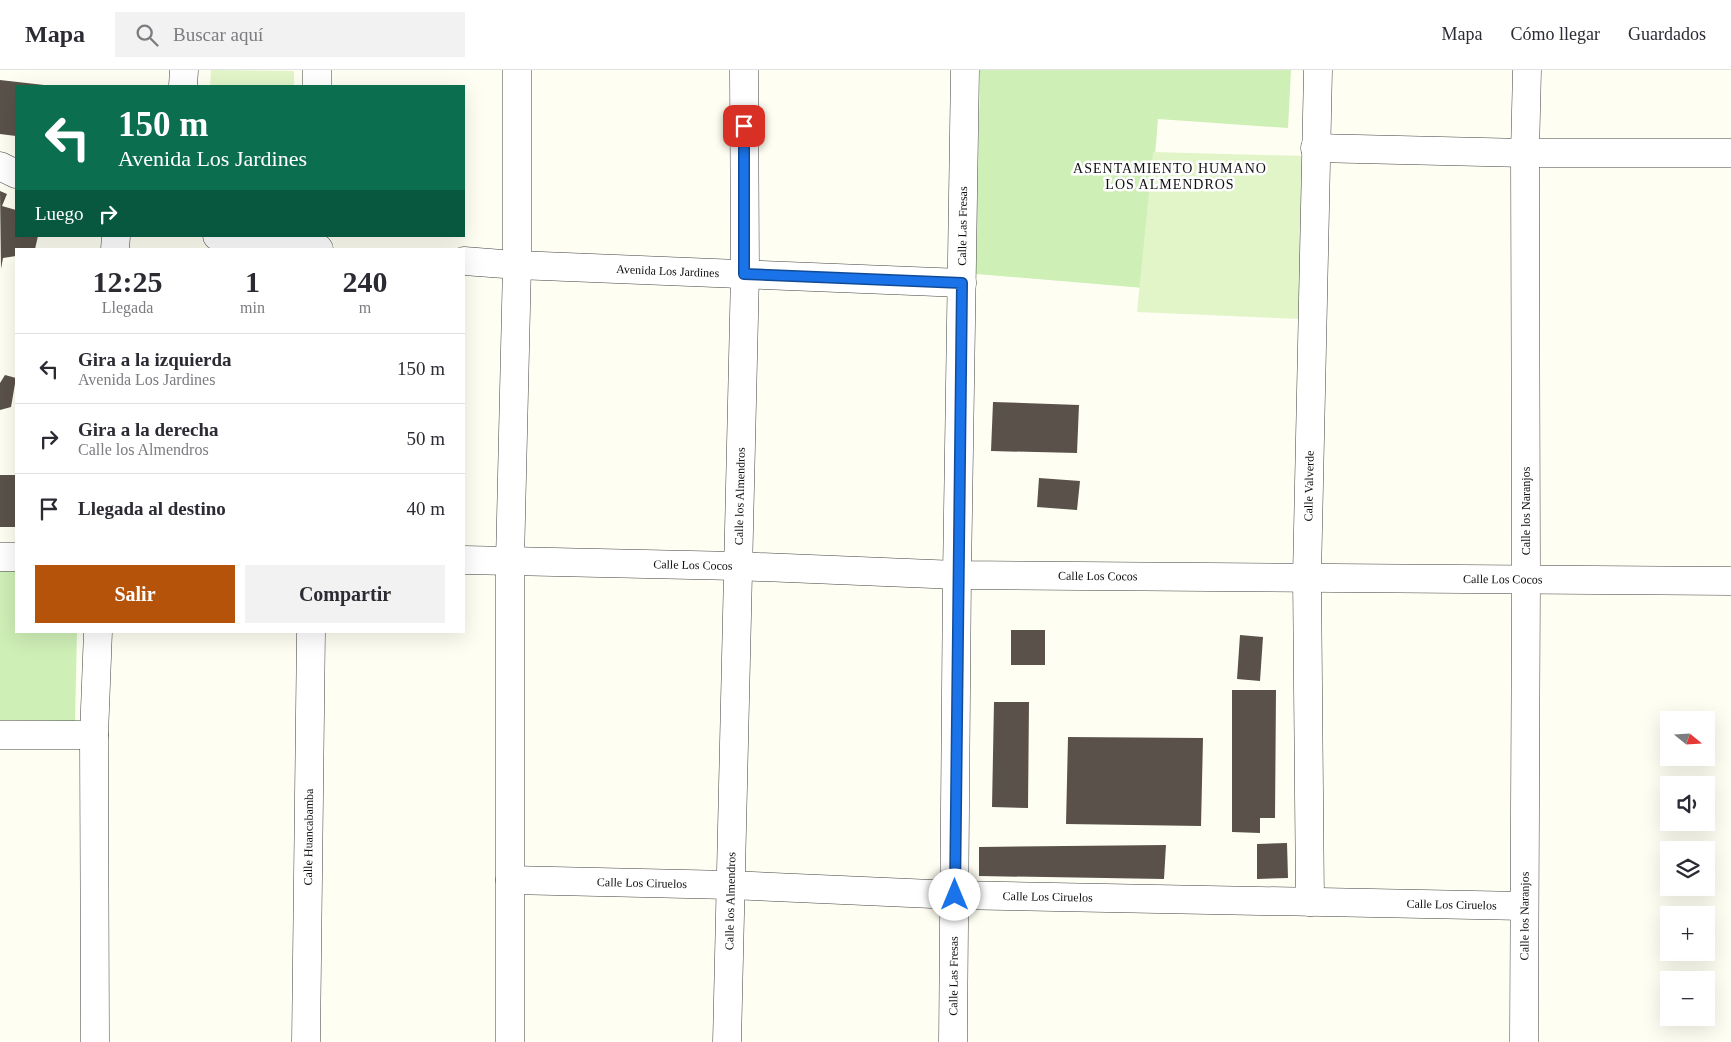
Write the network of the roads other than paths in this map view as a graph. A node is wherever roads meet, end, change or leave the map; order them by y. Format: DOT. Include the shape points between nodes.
graph roads {
  1 [pos="184,70"];
  2 [pos="317,70"];
  3 [pos="517,70"];
  4 [pos="744,70"];
  5 [pos="966,70"];
  6 [pos="1318,70"];
  7 [pos="1527,70"];
  8 [pos="183,85"];
  9 [pos="317,85"];
  10 [pos="1315,148"];
  11 [pos="1525,152"];
  12 [pos="1731,153"];
  13 [pos="0,166"];
  14 [pos="15,174"];
  15 [pos="225,237"];
  16 [pos="308,248"];
  17 [pos="465,261"];
  18 [pos="517,265"];
  19 [pos="744,274"];
  20 [pos="962,283"];
  21 [pos="0,556"];
  22 [pos="15,557"];
  23 [pos="465,560"];
  24 [pos="510,561"];
  25 [pos="736,566"];
  26 [pos="957,575"];
  27 [pos="1307,576"];
  28 [pos="1526,579"];
  29 [pos="1731,581"];
  30 [pos="98,633"];
  31 [pos="311,633"];
  32 [pos="0,735"];
  33 [pos="94,735"];
  34 [pos="510,880"];
  35 [pos="730,885"];
  36 [pos="955,895"];
  37 [pos="1310,902"];
  38 [pos="1524,906"];
  39 [pos="95,1042"];
  40 [pos="306,1042"];
  41 [pos="510,1042"];
  42 [pos="727,1042"];
  43 [pos="953,1042"];
  44 [pos="1524,1042"];
  1 -- 8 [label="street"];
  2 -- 9 [label="street"];
  3 -- 18 [label="street"];
  4 -- 19 [label="street, Calle los Almendros"];
  5 -- 20 [label="street, Calle Las Fresas"];
  6 -- 10 [label="street, Calle Valverde"];
  7 -- 11 [label="street, Calle los Naranjos"];
  10 -- 11 [label="street"];
  10 -- 27 [label="street, Calle Valverde"];
  11 -- 12 [label="street"];
  11 -- 28 [label="street, Calle los Naranjos"];
  13 -- 14 [label="street"];
  15 -- 16 [label="street"];
  17 -- 18 [label="street, Avenida Los Jardines"];
  18 -- 19 [label="street, Avenida Los Jardines"];
  18 -- 24 [label="street"];
  19 -- 20 [label="street, Avenida Los Jardines"];
  19 -- 25 [label="street, Calle los Almendros"];
  20 -- 26 [label="street, Calle Las Fresas"];
  21 -- 22 [label="street"];
  23 -- 24 [label="street, Calle Los Cocos"];
  24 -- 25 [label="street, Calle Los Cocos"];
  24 -- 34 [label="street"];
  25 -- 26 [label="street, Calle Los Cocos"];
  25 -- 35 [label="street, Calle los Almendros"];
  26 -- 27 [label="street, Calle Los Cocos"];
  26 -- 36 [label="street, Calle Las Fresas"];
  27 -- 28 [label="street, Calle Los Cocos"];
  27 -- 37 [label="street, Calle Valverde"];
  28 -- 29 [label="street, Calle Los Cocos"];
  28 -- 38 [label="street, Calle los Naranjos"];
  30 -- 33 [label="street"];
  31 -- 40 [label="street, Calle Huancabamba"];
  32 -- 33 [label="street"];
  33 -- 39 [label="street"];
  34 -- 35 [label="street, Calle Los Ciruelos"];
  34 -- 41 [label="street"];
  35 -- 36 [label="street, Calle Los Ciruelos"];
  35 -- 42 [label="street, Calle los Almendros"];
  36 -- 37 [label="street, Calle Los Ciruelos"];
  36 -- 43 [label="street, Calle Las Fresas"];
  37 -- 38 [label="street, Calle Los Ciruelos"];
  38 -- 44 [label="street, Calle los Naranjos"];
}
